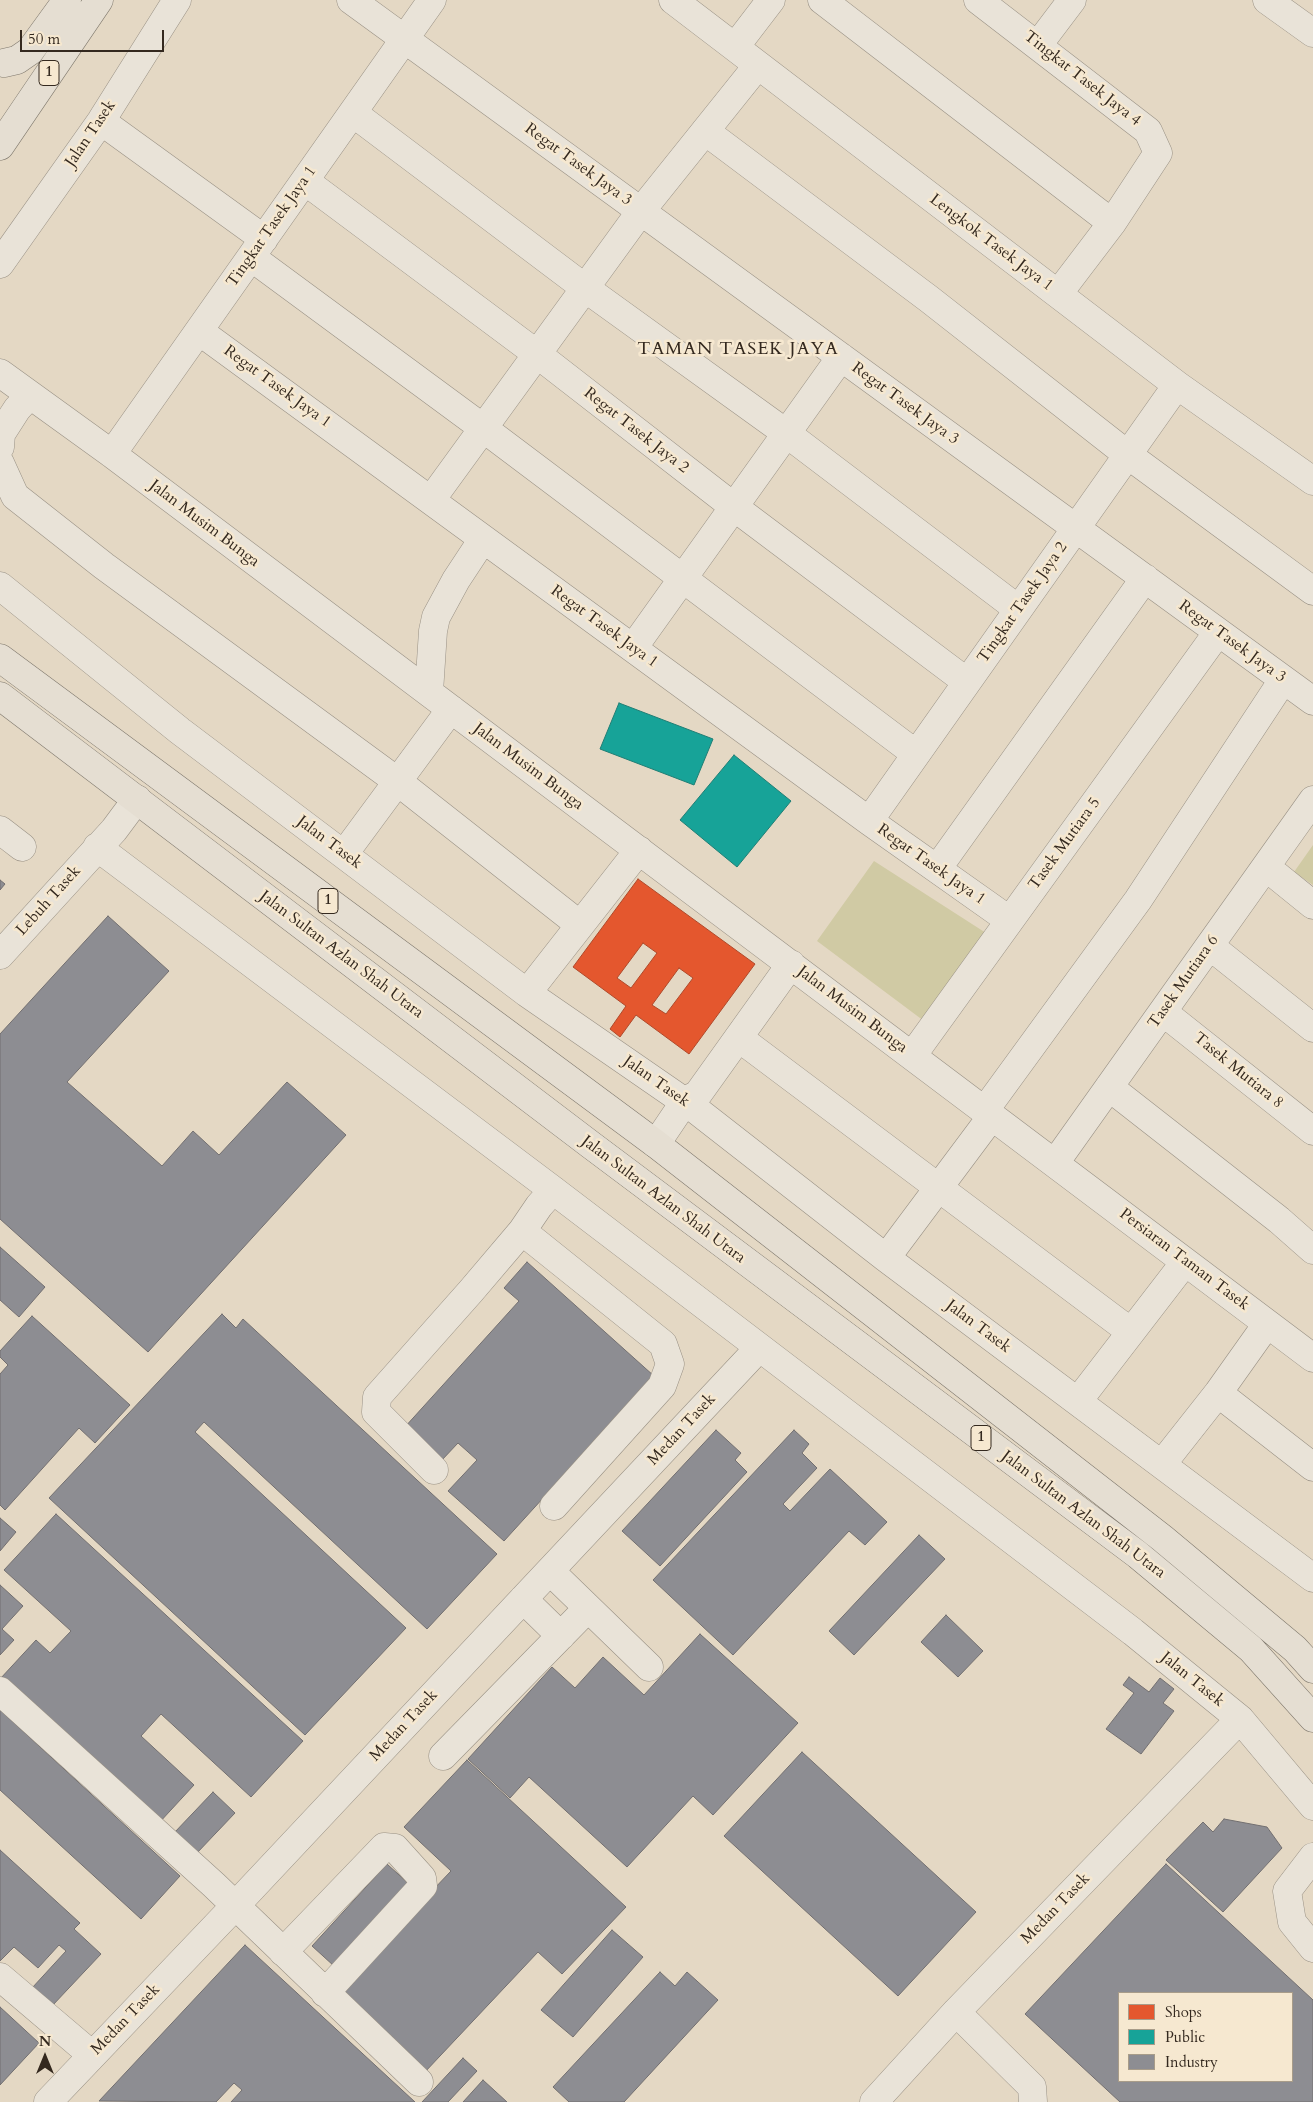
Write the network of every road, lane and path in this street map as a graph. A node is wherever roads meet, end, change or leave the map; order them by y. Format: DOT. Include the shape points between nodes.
graph roads {
  1 [pos="46,0"];
  2 [pos="67,0"];
  3 [pos="99,0"];
  4 [pos="177,0"];
  5 [pos="351,0"];
  6 [pos="432,0"];
  7 [pos="673,0"];
  8 [pos="771,0"];
  9 [pos="822,0"];
  10 [pos="978,0"];
  11 [pos="1072,0"];
  12 [pos="1267,0"];
  13 [pos="1313,33"];
  14 [pos="405,39"];
  15 [pos="1038,45"];
  16 [pos="735,47"];
  17 [pos="758,65"];
  18 [pos="2,66"];
  19 [pos="353,113"];
  20 [pos="101,121"];
  21 [pos="705,131"];
  22 [pos="0,146"];
  23 [pos="304,181"];
  24 [pos="640,211"];
  25 [pos="1112,223"];
  26 [pos="258,248"];
  27 [pos="0,264"];
  28 [pos="585,288"];
  29 [pos="1058,294"];
  30 [pos="199,331"];
  31 [pos="537,354"];
  32 [pos="841,357"];
  33 [pos="0,373"];
  34 [pos="1177,385"];
  35 [pos="30,395"];
  36 [pos="483,428"];
  37 [pos="786,433"];
  38 [pos="0,447"];
  39 [pos="112,454"];
  40 [pos="1128,455"];
  41 [pos="0,463"];
  42 [pos="1313,481"];
  43 [pos="431,500"];
  44 [pos="734,507"];
  45 [pos="1076,528"];
  46 [pos="483,539"];
  47 [pos="1145,578"];
  48 [pos="682,579"];
  49 [pos="0,586"];
  50 [pos="1313,591"];
  51 [pos="1018,609"];
  52 [pos="1218,632"];
  53 [pos="633,648"];
  54 [pos="0,658"];
  55 [pos="1283,680"];
  56 [pos="967,682"];
  57 [pos="429,692"];
  58 [pos="0,696"];
  59 [pos="1313,701"];
  60 [pos="451,709"];
  61 [pos="916,754"];
  62 [pos="397,781"];
  63 [pos="137,799"];
  64 [pos="1313,800"];
  65 [pos="869,821"];
  66 [pos="0,830"];
  67 [pos="22,847"];
  68 [pos="97,847"];
  69 [pos="639,850"];
  70 [pos="344,854"];
  71 [pos="1266,867"];
  72 [pos="937,869"];
  73 [pos="1313,905"];
  74 [pos="1009,920"];
  75 [pos="580,925"];
  76 [pos="1210,946"];
  77 [pos="0,955"];
  78 [pos="791,964"];
  79 [pos="527,993"];
  80 [pos="1163,1012"];
  81 [pos="1313,1028"];
  82 [pos="739,1038"];
  83 [pos="912,1056"];
  84 [pos="1109,1087"];
  85 [pos="693,1101"];
  86 [pos="988,1113"];
  87 [pos="1313,1131"];
  88 [pos="591,1145"];
  89 [pos="659,1152"];
  90 [pos="1055,1163"];
  91 [pos="939,1189"];
  92 [pos="554,1190"];
  93 [pos="522,1231"];
  94 [pos="716,1240"];
  95 [pos="1313,1250"];
  96 [pos="886,1258"];
  97 [pos="1185,1262"];
  98 [pos="1267,1324"];
  99 [pos="1131,1332"];
  100 [pos="759,1348"];
  101 [pos="1313,1358"];
  102 [pos="1218,1393"];
  103 [pos="1078,1401"];
  104 [pos="1162,1464"];
  105 [pos="1313,1467"];
  106 [pos="434,1470"];
  107 [pos="554,1506"];
  108 [pos="550,1571"];
  109 [pos="1313,1578"];
  110 [pos="523,1599"];
  111 [pos="588,1608"];
  112 [pos="561,1636"];
  113 [pos="650,1667"];
  114 [pos="1313,1669"];
  115 [pos="0,1691"];
  116 [pos="1313,1718"];
  117 [pos="1240,1719"];
  118 [pos="443,1756"];
  119 [pos="1313,1806"];
  120 [pos="1313,1857"];
  121 [pos="234,1907"];
  122 [pos="1313,1948"];
  123 [pos="282,1952"];
  124 [pos="0,1977"];
  125 [pos="325,1993"];
  126 [pos="956,2012"];
  127 [pos="92,2055"];
  128 [pos="419,2082"];
  129 [pos="1038,2097"];
  130 [pos="48,2102"];
  131 [pos="874,2102"];
  1 -- 18 [label="main road"];
  2 -- 18 [label="main road" via="30,51"];
  3 -- 22 [label="main road, 1"];
  4 -- 20 [label="street, Jalan Tasek"];
  5 -- 14 [label="street, Regat Tasek Jaya 3"];
  6 -- 14 [label="street, Tingkat Tasek Jaya 1"];
  7 -- 16 [label="street, Lengkok Tasek Jaya 1"];
  8 -- 16 [label="street"];
  9 -- 25 [label="street"];
  10 -- 15 [label="street, Tingkat Tasek Jaya 4"];
  11 -- 15 [label="street"];
  12 -- 13 [label="street"];
  14 -- 19 [label="street, Tingkat Tasek Jaya 1"];
  14 -- 24 [label="street, Regat Tasek Jaya 3"];
  15 -- 25 [label="street, Tingkat Tasek Jaya 4" via="1148,131 1158,153"];
  16 -- 17 [label="street, Lengkok Tasek Jaya 1"];
  17 -- 21 [label="street"];
  17 -- 29 [label="street, Lengkok Tasek Jaya 1"];
  19 -- 23 [label="street, Tingkat Tasek Jaya 1"];
  19 -- 28 [label="street"];
  20 -- 26 [label="street"];
  20 -- 27 [label="street, Jalan Tasek"];
  21 -- 24 [label="street"];
  21 -- 40 [label="street"];
  23 -- 26 [label="street, Tingkat Tasek Jaya 1"];
  23 -- 31 [label="street, Regat Tasek Jaya 2"];
  24 -- 28 [label="street"];
  24 -- 32 [label="street, Regat Tasek Jaya 3"];
  25 -- 29 [label="street, Tingkat Tasek Jaya 4"];
  26 -- 30 [label="street, Tingkat Tasek Jaya 1"];
  26 -- 36 [label="street"];
  28 -- 31 [label="street"];
  28 -- 37 [label="street"];
  29 -- 34 [label="street, Lengkok Tasek Jaya 1"];
  30 -- 39 [label="street, Tingkat Tasek Jaya 1"];
  30 -- 43 [label="street, Regat Tasek Jaya 1"];
  31 -- 36 [label="street"];
  31 -- 44 [label="street, Regat Tasek Jaya 2"];
  32 -- 37 [label="street"];
  32 -- 45 [label="street, Regat Tasek Jaya 3"];
  33 -- 35 [label="street, Jalan Musim Bunga"];
  34 -- 40 [label="street, Tingkat Tasek Jaya 2"];
  34 -- 42 [label="street, Lengkok Tasek Jaya 1"];
  35 -- 38 [label="street" via="1,434"];
  35 -- 39 [label="street, Jalan Musim Bunga"];
  36 -- 43 [label="street"];
  36 -- 48 [label="street"];
  37 -- 44 [label="street"];
  37 -- 51 [label="street"];
  39 -- 57 [label="street, Jalan Musim Bunga"];
  40 -- 45 [label="street, Tingkat Tasek Jaya 2"];
  40 -- 50 [label="street"];
  41 -- 62 [label="street" via="16,496 104,566"];
  43 -- 46 [label="street, Regat Tasek Jaya 1"];
  44 -- 48 [label="street"];
  44 -- 56 [label="street, Regat Tasek Jaya 2"];
  45 -- 47 [label="street, Regat Tasek Jaya 3"];
  45 -- 51 [label="street, Tingkat Tasek Jaya 2"];
  46 -- 53 [label="street, Regat Tasek Jaya 1"];
  46 -- 57 [label="street" via="436,617"];
  47 -- 52 [label="street, Regat Tasek Jaya 3"];
  47 -- 72 [label="street"];
  48 -- 53 [label="street"];
  48 -- 61 [label="street"];
  49 -- 70 [label="street, Jalan Tasek" via="180,731"];
  51 -- 56 [label="street, Tingkat Tasek Jaya 2"];
  52 -- 55 [label="street, Regat Tasek Jaya 3"];
  52 -- 74 [label="street, Tasek Mutiara 5"];
  53 -- 65 [label="street, Regat Tasek Jaya 1"];
  54 -- 89 [label="main road, Jalan Sultan Azlan Shah Utara / 1"];
  55 -- 59 [label="street, Regat Tasek Jaya 3"];
  55 -- 86 [label="street" via="1138,900"];
  56 -- 61 [label="street, Tingkat Tasek Jaya 2"];
  57 -- 60 [label="street, Jalan Musim Bunga"];
  58 -- 63 [label="main road, Jalan Sultan Azlan Shah Utara / 1"];
  60 -- 62 [label="street"];
  60 -- 69 [label="street, Jalan Musim Bunga"];
  61 -- 65 [label="street, Tingkat Tasek Jaya 2"];
  62 -- 70 [label="street"];
  62 -- 75 [label="street"];
  63 -- 68 [label="street, Lebuh Tasek"];
  63 -- 88 [label="main road, Jalan Sultan Azlan Shah Utara / 1"];
  64 -- 71 [label="street, Tasek Mutiara 6"];
  65 -- 72 [label="street, Regat Tasek Jaya 1"];
  66 -- 67 [label="street"];
  68 -- 77 [label="street, Lebuh Tasek"];
  68 -- 92 [label="street, Jalan Tasek"];
  69 -- 75 [label="street"];
  69 -- 78 [label="street, Jalan Musim Bunga"];
  70 -- 79 [label="street, Jalan Tasek"];
  71 -- 73 [label="street"];
  71 -- 76 [label="street, Tasek Mutiara 6"];
  72 -- 74 [label="street, Regat Tasek Jaya 1"];
  74 -- 83 [label="street, Tasek Mutiara 5"];
  75 -- 79 [label="street"];
  76 -- 80 [label="street, Tasek Mutiara 6"];
  76 -- 81 [label="street"];
  78 -- 82 [label="street"];
  78 -- 83 [label="street, Jalan Musim Bunga"];
  79 -- 85 [label="street, Jalan Tasek"];
  80 -- 84 [label="street, Tasek Mutiara 6"];
  80 -- 87 [label="street, Tasek Mutiara 8"];
  82 -- 85 [label="street"];
  82 -- 91 [label="street"];
  83 -- 86 [label="street, Jalan Musim Bunga"];
  84 -- 90 [label="street, Tasek Mutiara 6"];
  84 -- 95 [label="street"];
  85 -- 89 [label="street"];
  85 -- 96 [label="street, Jalan Tasek"];
  86 -- 90 [label="street, Jalan Musim Bunga"];
  86 -- 91 [label="street"];
  88 -- 89 [label="main road" via="625,1159"];
  88 -- 94 [label="main road, Jalan Sultan Azlan Shah Utara / 1"];
  89 -- 94 [label="main road" via="657,1176 714,1225"];
  89 -- 114 [label="main road, Jalan Sultan Azlan Shah Utara / 1" via="1162,1538 1295,1649"];
  90 -- 97 [label="street, Persiaran Taman Tasek"];
  91 -- 96 [label="street"];
  91 -- 99 [label="street"];
  92 -- 93 [label="street"];
  92 -- 100 [label="street, Jalan Tasek"];
  93 -- 106 [label="street" via="377,1397 376,1412"];
  93 -- 107 [label="street" via="663,1344 670,1364 662,1386"];
  94 -- 116 [label="main road, Jalan Sultan Azlan Shah Utara / 1" via="1138,1555 1251,1649"];
  96 -- 103 [label="street, Jalan Tasek"];
  97 -- 98 [label="street, Persiaran Taman Tasek"];
  97 -- 99 [label="street"];
  98 -- 101 [label="street, Persiaran Taman Tasek"];
  98 -- 102 [label="street"];
  99 -- 103 [label="street"];
  100 -- 108 [label="street, Medan Tasek"];
  100 -- 117 [label="street, Jalan Tasek" via="1126,1626"];
  102 -- 104 [label="street"];
  102 -- 105 [label="street"];
  103 -- 104 [label="street, Jalan Tasek"];
  104 -- 109 [label="street, Jalan Tasek"];
  108 -- 110 [label="street, Medan Tasek"];
  108 -- 111 [label="street"];
  110 -- 112 [label="street"];
  110 -- 121 [label="street, Medan Tasek"];
  111 -- 112 [label="street"];
  111 -- 113 [label="street"];
  112 -- 118 [label="street"];
  115 -- 121 [label="street" via="214,1885"];
  117 -- 119 [label="street, Jalan Tasek"];
  117 -- 126 [label="street, Medan Tasek"];
  120 -- 122 [label="street" via="1287,1891 1292,1922"];
  121 -- 123 [label="street"];
  121 -- 127 [label="street, Medan Tasek"];
  123 -- 125 [label="street"];
  123 -- 125 [label="street" via="384,1847 394,1848 422,1878 423,1886"];
  124 -- 127 [label="street"];
  125 -- 128 [label="street"];
  126 -- 129 [label="street"];
  126 -- 131 [label="street, Medan Tasek"];
  127 -- 130 [label="street, Medan Tasek"];
}
